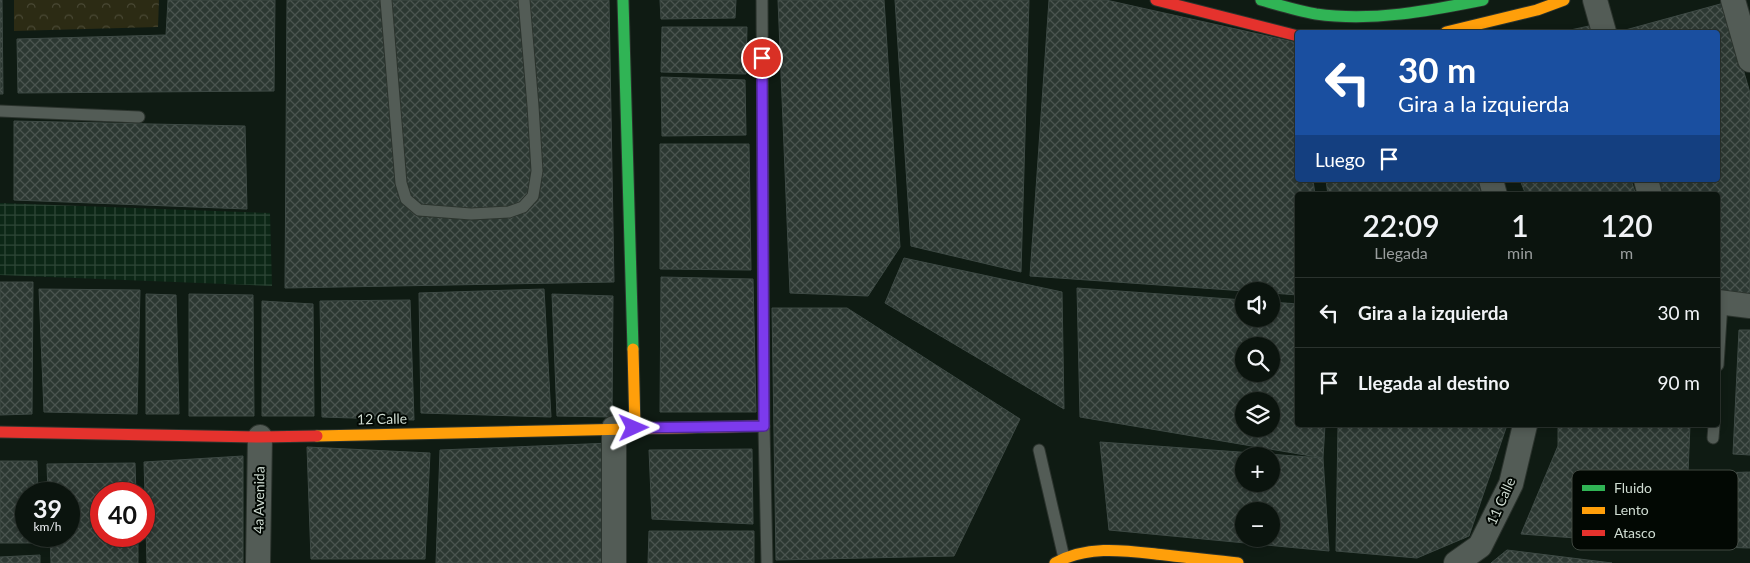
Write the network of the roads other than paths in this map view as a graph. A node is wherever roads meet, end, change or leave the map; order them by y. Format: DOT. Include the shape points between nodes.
graph roads {
  1 [pos="386,0"];
  2 [pos="524,0"];
  3 [pos="623,0"];
  4 [pos="762,0"];
  5 [pos="1156,0"];
  6 [pos="1261,0"];
  7 [pos="1483,0"];
  8 [pos="1564,0"];
  9 [pos="1595,0"];
  10 [pos="1733,0"];
  11 [pos="1454,30"];
  12 [pos="1603,30"];
  13 [pos="1295,35"];
  14 [pos="1750,60"];
  15 [pos="0,112"];
  16 [pos="139,117"];
  17 [pos="1720,303"];
  18 [pos="1750,306"];
  19 [pos="764,426"];
  20 [pos="1525,427"];
  21 [pos="1714,427"];
  22 [pos="624,428"];
  23 [pos="0,432"];
  24 [pos="260,437"];
  25 [pos="1713,438"];
  26 [pos="1038,450"];
  27 [pos="1059,561"];
  28 [pos="258,563"];
  29 [pos="614,563"];
  30 [pos="767,563"];
  31 [pos="1238,563"];
  32 [pos="1456,563"];
  1 -- 2 [label="lane" via="401,183 406,199 419,210 471,214 509,212 523,207 533,196 537,171"];
  3 -- 22 [label="street"];
  4 -- 19 [label="lane"];
  5 -- 13 [label="street" via="1225,14"];
  6 -- 7 [label="street" via="1296,10 1353,16 1400,14"];
  8 -- 11 [label="street" via="1537,10"];
  9 -- 12 [label="street"];
  10 -- 14 [label="street"];
  15 -- 16 [label="lane"];
  17 -- 18 [label="street"];
  19 -- 22 [label="street, 12 Calle"];
  19 -- 30 [label="lane"];
  20 -- 32 [label="street, 11 Calle" via="1511,484 1480,546"];
  21 -- 25 [label="lane"];
  22 -- 24 [label="street, 12 Calle"];
  22 -- 29 [label="street"];
  23 -- 24 [label="street, 12 Calle"];
  24 -- 28 [label="street, 4a Avenida"];
  26 -- 27 [label="lane"];
  27 -- 31 [label="street" via="1086,552 1116,550"];
}
